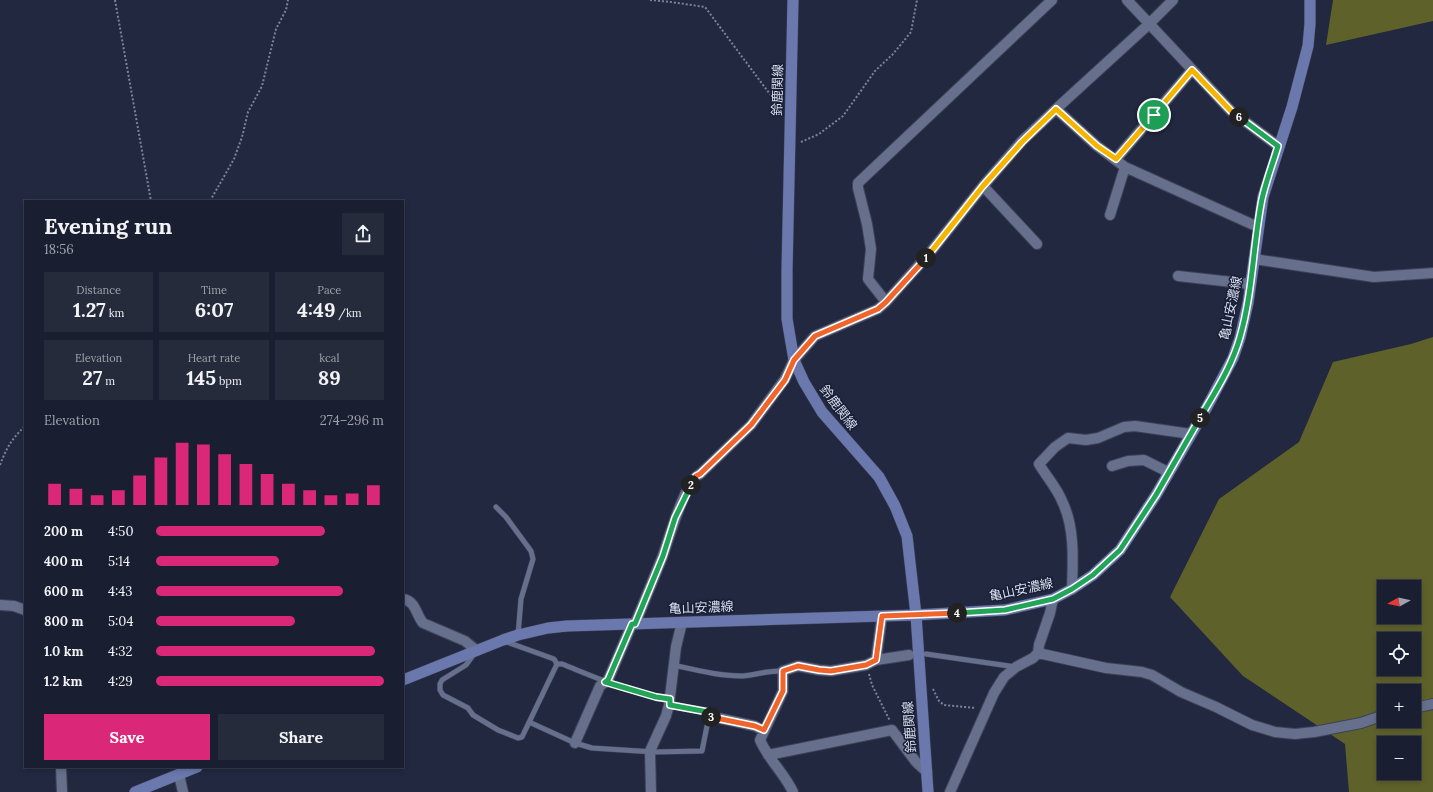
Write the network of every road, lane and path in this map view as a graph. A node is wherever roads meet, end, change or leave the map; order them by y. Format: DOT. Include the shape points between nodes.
graph roads {
  1 [pos="115,0"];
  2 [pos="288,0"];
  3 [pos="650,0"];
  4 [pos="793,0"];
  5 [pos="917,0"];
  6 [pos="1052,0"];
  7 [pos="1127,0"];
  8 [pos="1173,0"];
  9 [pos="1310,0"];
  10 [pos="1149,24"];
  11 [pos="1192,70"];
  12 [pos="1056,109"];
  13 [pos="791,112"];
  14 [pos="790,145"];
  15 [pos="1278,146"];
  16 [pos="1116,159"];
  17 [pos="1125,167"];
  18 [pos="983,186"];
  19 [pos="151,200"];
  20 [pos="211,200"];
  21 [pos="1110,215"];
  22 [pos="1258,226"];
  23 [pos="1037,244"];
  24 [pos="1254,259"];
  25 [pos="1433,273"];
  26 [pos="1178,276"];
  27 [pos="1250,284"];
  28 [pos="886,302"];
  29 [pos="794,360"];
  30 [pos="24,427"];
  31 [pos="1191,434"];
  32 [pos="0,465"];
  33 [pos="1112,466"];
  34 [pos="1168,472"];
  35 [pos="496,506"];
  36 [pos="1072,589"];
  37 [pos="404,599"];
  38 [pos="1053,599"];
  39 [pos="0,605"];
  40 [pos="24,610"];
  41 [pos="916,615"];
  42 [pos="882,616"];
  43 [pos="682,622"];
  44 [pos="634,624"];
  45 [pos="518,635"];
  46 [pos="502,640"];
  47 [pos="476,650"];
  48 [pos="1038,653"];
  49 [pos="926,654"];
  50 [pos="909,655"];
  51 [pos="876,660"];
  52 [pos="557,664"];
  53 [pos="674,665"];
  54 [pos="866,665"];
  55 [pos="1016,667"];
  56 [pos="783,671"];
  57 [pos="404,680"];
  58 [pos="605,682"];
  59 [pos="931,686"];
  60 [pos="670,702"];
  61 [pos="1433,704"];
  62 [pos="1421,707"];
  63 [pos="987,709"];
  64 [pos="709,716"];
  65 [pos="1377,717"];
  66 [pos="529,722"];
  67 [pos="764,730"];
  68 [pos="892,730"];
  69 [pos="575,743"];
  70 [pos="650,751"];
  71 [pos="768,755"];
  72 [pos="61,768"];
  73 [pos="195,768"];
  74 [pos="926,772"];
  75 [pos="179,775"];
  76 [pos="62,792"];
  77 [pos="135,792"];
  78 [pos="182,792"];
  79 [pos="651,792"];
  80 [pos="792,792"];
  81 [pos="928,792"];
  82 [pos="950,792"];
  1 -- 19 [label="path"];
  2 -- 20 [label="path" via="284,15 276,29 262,86 248,112 234,159"];
  3 -- 13 [label="path" via="706,7 775,101"];
  4 -- 13 [label="main road, 鈴鹿関線"];
  5 -- 14 [label="path" via="911,32 875,71 843,116 819,134"];
  6 -- 28 [label="street" via="858,183 871,249 868,279"];
  7 -- 10 [label="street"];
  8 -- 10 [label="street"];
  9 -- 15 [label="main road, 亀山安濃線" via="1310,32 1304,64"];
  10 -- 11 [label="street"];
  10 -- 12 [label="street"];
  11 -- 15 [label="street" via="1231,111"];
  11 -- 16 [label="street"];
  12 -- 16 [label="street" via="1097,146"];
  12 -- 18 [label="street"];
  13 -- 14 [label="main road, 鈴鹿関線"];
  14 -- 29 [label="main road, 鈴鹿関線" via="787,319"];
  15 -- 22 [label="main road, 亀山安濃線" via="1262,197"];
  16 -- 17 [label="street"];
  17 -- 21 [label="street"];
  17 -- 22 [label="street"];
  18 -- 23 [label="street"];
  18 -- 28 [label="street" via="928,255"];
  22 -- 24 [label="main road, 亀山安濃線"];
  24 -- 25 [label="street" via="1374,277"];
  24 -- 27 [label="main road, 亀山安濃線"];
  26 -- 27 [label="street"];
  27 -- 31 [label="main road, 亀山安濃線" via="1244,322 1233,358"];
  28 -- 29 [label="street" via="878,309 815,336"];
  29 -- 41 [label="main road, 鈴鹿関線" via="822,412 879,478 895,506 907,536"];
  29 -- 44 [label="street" via="785,380 751,425 696,476 678,511 663,556"];
  30 -- 32 [label="path" via="6,448"];
  31 -- 34 [label="main road, 亀山安濃線"];
  31 -- 36 [label="street" via="1135,426 1124,427 1098,438 1068,438 1039,464 1067,512 1073,556"];
  33 -- 34 [label="street" via="1144,460"];
  34 -- 36 [label="main road, 亀山安濃線" via="1120,550 1093,575"];
  35 -- 45 [label="lane" via="531,551 533,559 521,599"];
  36 -- 38 [label="main road, 亀山安濃線"];
  37 -- 47 [label="street" via="414,604 423,623 465,641"];
  38 -- 41 [label="main road, 亀山安濃線" via="1005,610"];
  38 -- 48 [label="street"];
  39 -- 40 [label="street"];
  41 -- 42 [label="main road, 亀山安濃線"];
  41 -- 74 [label="main road, 鈴鹿関線"];
  42 -- 43 [label="main road, 亀山安濃線"];
  42 -- 51 [label="street"];
  43 -- 44 [label="main road, 亀山安濃線"];
  43 -- 53 [label="street"];
  44 -- 45 [label="main road, 亀山安濃線" via="567,626"];
  44 -- 58 [label="street"];
  45 -- 46 [label="main road, 亀山安濃線"];
  46 -- 47 [label="main road, 亀山安濃線"];
  46 -- 52 [label="lane" via="554,659"];
  47 -- 57 [label="main road, 亀山安濃線"];
  47 -- 66 [label="lane" via="466,665 442,680 440,690 443,695 468,708 473,715 498,730 518,738 522,737"];
  48 -- 55 [label="street"];
  48 -- 65 [label="street" via="1147,674 1252,725 1272,731 1295,734 1314,732"];
  49 -- 55 [label="lane"];
  50 -- 51 [label="street"];
  51 -- 54 [label="street"];
  52 -- 58 [label="lane"];
  52 -- 66 [label="lane"];
  53 -- 56 [label="lane" via="719,675 743,676"];
  53 -- 60 [label="street"];
  54 -- 56 [label="street" via="831,671 798,666"];
  54 -- 68 [label="path"];
  55 -- 63 [label="street" via="1004,677"];
  56 -- 67 [label="street" via="783,691"];
  58 -- 60 [label="lane"];
  58 -- 69 [label="street" via="600,686"];
  59 -- 63 [label="path" via="944,705"];
  60 -- 64 [label="lane" via="708,712"];
  60 -- 70 [label="street"];
  61 -- 62 [label="street"];
  63 -- 82 [label="street"];
  64 -- 67 [label="street"];
  64 -- 70 [label="lane" via="702,751"];
  66 -- 69 [label="lane"];
  67 -- 71 [label="street" via="760,740"];
  68 -- 71 [label="street"];
  68 -- 74 [label="street"];
  69 -- 70 [label="lane" via="592,748"];
  70 -- 79 [label="street"];
  71 -- 80 [label="street" via="788,782"];
  72 -- 76 [label="street"];
  73 -- 75 [label="main road"];
  74 -- 81 [label="main road, 鈴鹿関線"];
  75 -- 77 [label="main road"];
  75 -- 78 [label="street"];
}
